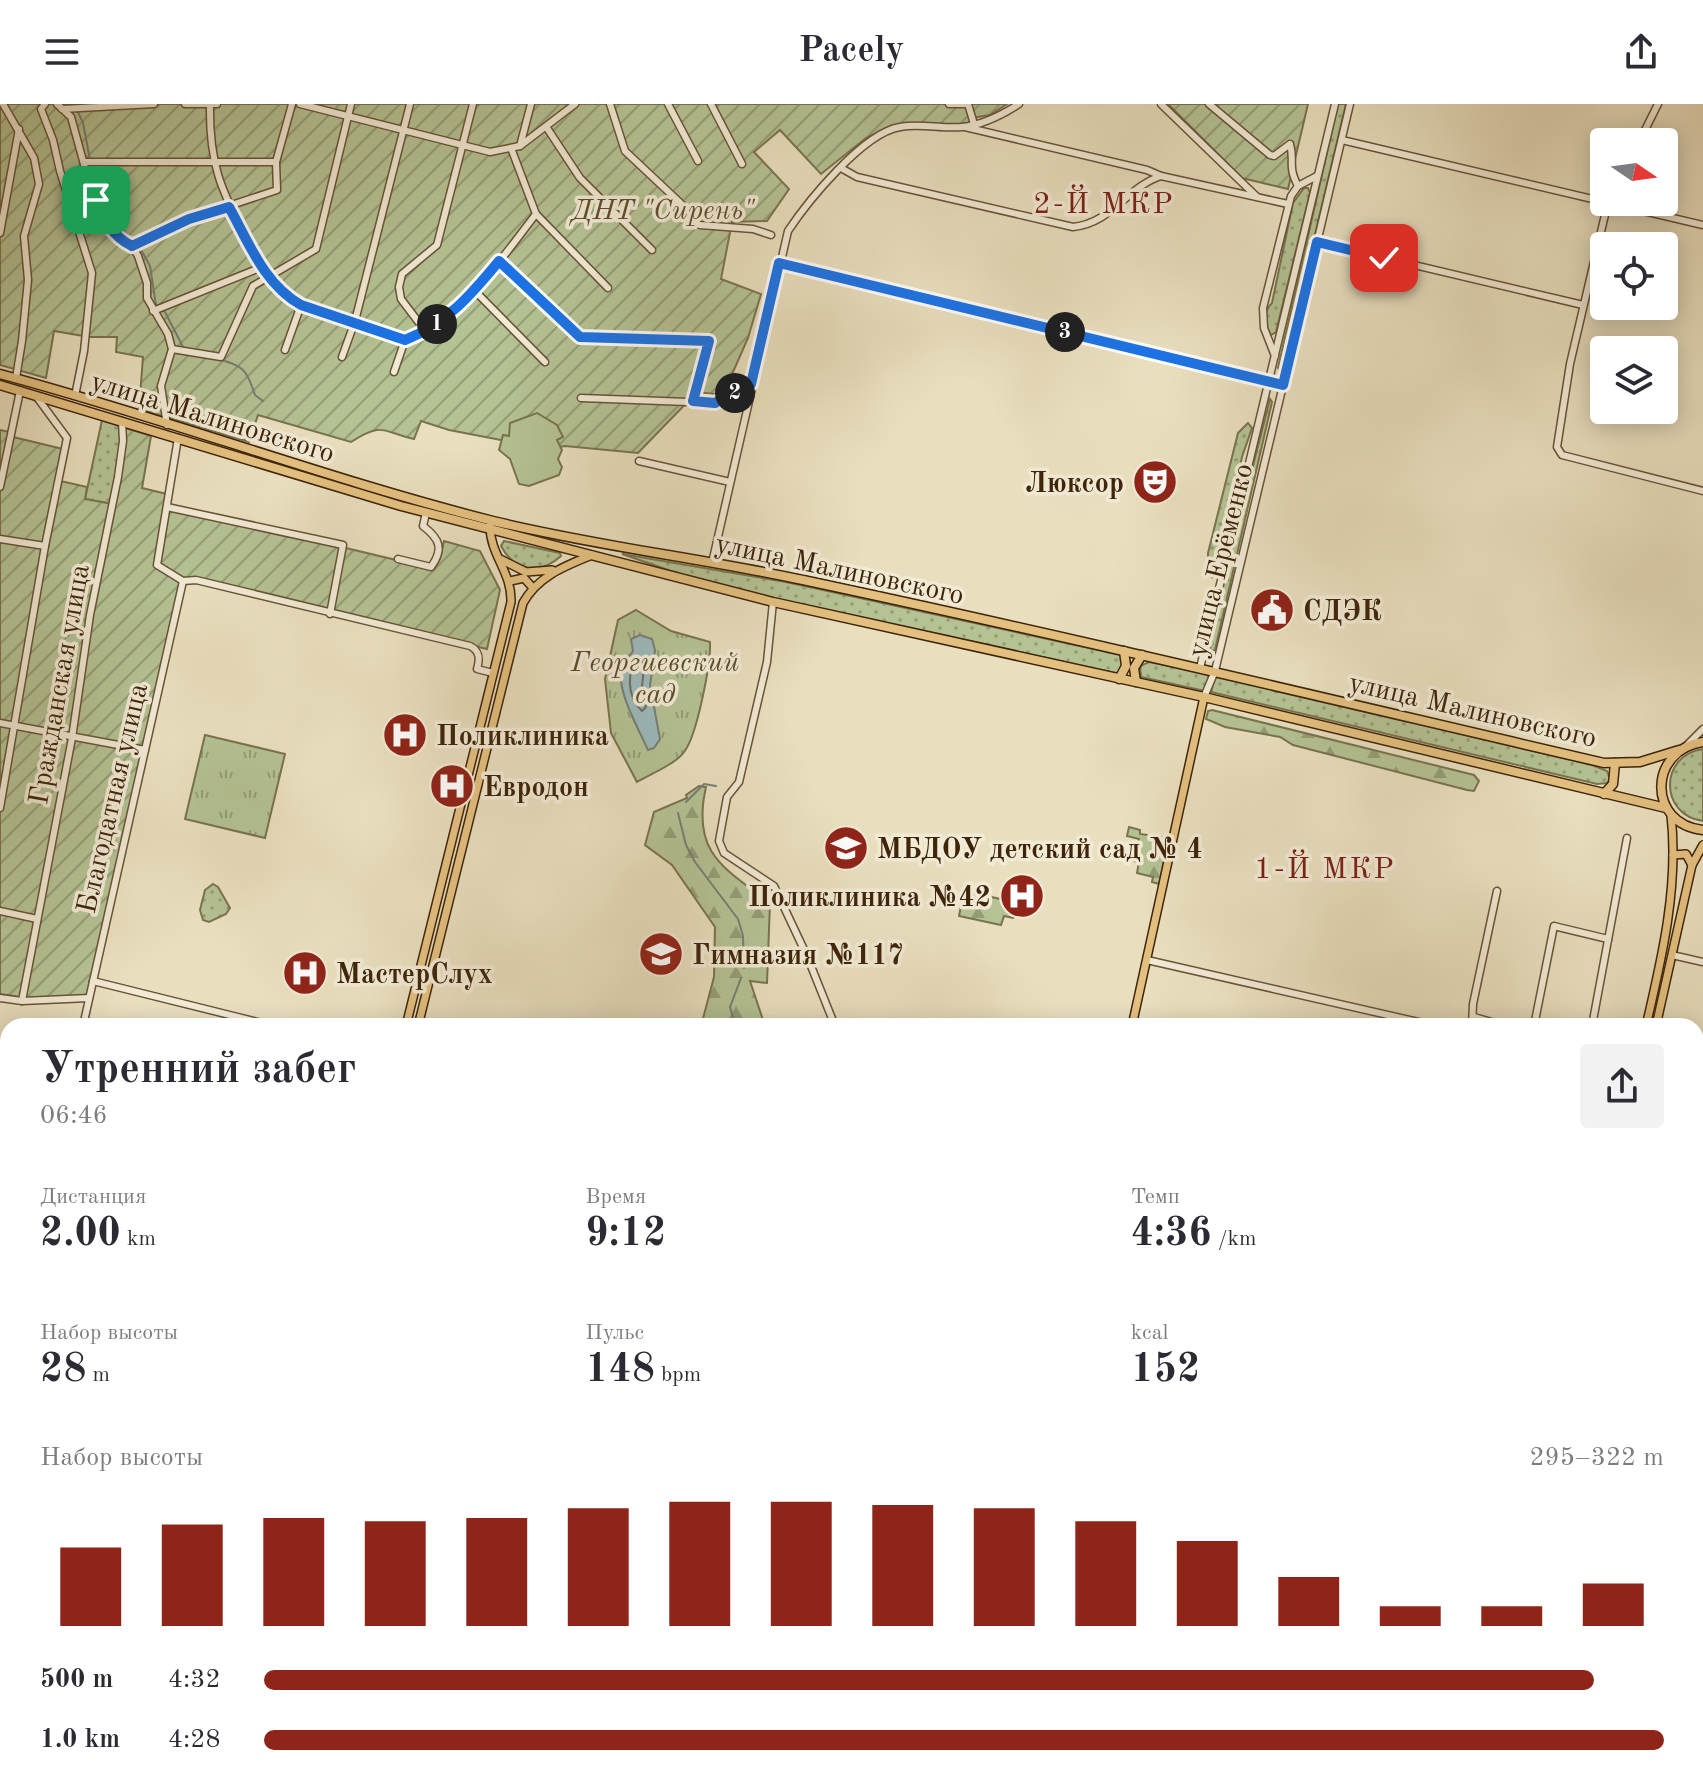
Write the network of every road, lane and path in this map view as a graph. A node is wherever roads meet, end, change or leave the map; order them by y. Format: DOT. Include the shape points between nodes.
graph roads {
  1 [pos="3,104"];
  2 [pos="45,104"];
  3 [pos="154,104"];
  4 [pos="185,104"];
  5 [pos="212,104"];
  6 [pos="292,104"];
  7 [pos="300,104"];
  8 [pos="351,104"];
  9 [pos="410,104"];
  10 [pos="473,104"];
  11 [pos="531,104"];
  12 [pos="575,104"];
  13 [pos="610,104"];
  14 [pos="668,104"];
  15 [pos="711,104"];
  16 [pos="949,104"];
  17 [pos="968,104"];
  18 [pos="1019,104"];
  19 [pos="1161,104"];
  20 [pos="1209,104"];
  21 [pos="1335,104"];
  22 [pos="1350,104"];
  23 [pos="1658,104"];
  24 [pos="59,107"];
  25 [pos="348,117"];
  26 [pos="974,124"];
  27 [pos="964,127"];
  28 [pos="547,128"];
  29 [pos="1646,128"];
  30 [pos="19,129"];
  31 [pos="403,131"];
  32 [pos="1342,140"];
  33 [pos="464,146"];
  34 [pos="520,146"];
  35 [pos="511,148"];
  36 [pos="698,161"];
  37 [pos="84,162"];
  38 [pos="215,162"];
  39 [pos="276,162"];
  40 [pos="742,164"];
  41 [pos="841,168"];
  42 [pos="1161,176"];
  43 [pos="1317,176"];
  44 [pos="1298,186"];
  45 [pos="1257,197"];
  46 [pos="1590,199"];
  47 [pos="1288,204"];
  48 [pos="229,207"];
  49 [pos="536,214"];
  50 [pos="1605,216"];
  51 [pos="1664,216"];
  52 [pos="1703,225"];
  53 [pos="0,233"];
  54 [pos="771,235"];
  55 [pos="1317,242"];
  56 [pos="132,246"];
  57 [pos="652,250"];
  58 [pos="499,261"];
  59 [pos="779,263"];
  60 [pos="262,267"];
  61 [pos="268,277"];
  62 [pos="608,288"];
  63 [pos="475,291"];
  64 [pos="301,305"];
  65 [pos="1583,305"];
  66 [pos="153,311"];
  67 [pos="355,321"];
  68 [pos="426,332"];
  69 [pos="405,340"];
  70 [pos="172,349"];
  71 [pos="285,350"];
  72 [pos="1275,356"];
  73 [pos="342,357"];
  74 [pos="545,362"];
  75 [pos="1272,368"];
  76 [pos="394,372"];
  77 [pos="1287,372"];
  78 [pos="0,374"];
  79 [pos="16,378"];
  80 [pos="1269,382"];
  81 [pos="751,384"];
  82 [pos="0,385"];
  83 [pos="1283,385"];
  84 [pos="20,391"];
  85 [pos="1266,393"];
  86 [pos="36,396"];
  87 [pos="75,396"];
  88 [pos="1281,396"];
  89 [pos="581,398"];
  90 [pos="693,401"];
  91 [pos="122,421"];
  92 [pos="167,425"];
  93 [pos="178,438"];
  94 [pos="639,461"];
  95 [pos="730,482"];
  96 [pos="0,487"];
  97 [pos="1703,491"];
  98 [pos="167,507"];
  99 [pos="426,513"];
  100 [pos="490,525"];
  101 [pos="0,539"];
  102 [pos="45,546"];
  103 [pos="593,554"];
  104 [pos="499,558"];
  105 [pos="398,559"];
  106 [pos="712,563"];
  107 [pos="559,568"];
  108 [pos="183,581"];
  109 [pos="510,581"];
  110 [pos="533,588"];
  111 [pos="773,602"];
  112 [pos="330,614"];
  113 [pos="1204,649"];
  114 [pos="1124,651"];
  115 [pos="1219,653"];
  116 [pos="1142,655"];
  117 [pos="1200,668"];
  118 [pos="1215,671"];
  119 [pos="493,673"];
  120 [pos="1119,679"];
  121 [pos="1136,682"];
  122 [pos="1204,697"];
  123 [pos="0,723"];
  124 [pos="15,726"];
  125 [pos="1703,729"];
  126 [pos="72,738"];
  127 [pos="1703,742"];
  128 [pos="474,744"];
  129 [pos="486,747"];
  130 [pos="1682,748"];
  131 [pos="145,750"];
  132 [pos="470,762"];
  133 [pos="1615,763"];
  134 [pos="482,764"];
  135 [pos="1604,794"];
  136 [pos="0,808"];
  137 [pos="1669,812"];
  138 [pos="1703,830"];
  139 [pos="1627,838"];
  140 [pos="1703,845"];
  141 [pos="1673,855"];
  142 [pos="1692,865"];
  143 [pos="1497,891"];
  144 [pos="0,911"];
  145 [pos="37,919"];
  146 [pos="1608,939"];
  147 [pos="1672,955"];
  148 [pos="1147,960"];
  149 [pos="1703,962"];
  150 [pos="93,981"];
  151 [pos="0,998"];
  152 [pos="89,998"];
  153 [pos="22,1001"];
  154 [pos="1474,1017"];
  155 [pos="85,1018"];
  156 [pos="242,1018"];
  157 [pos="408,1018"];
  158 [pos="420,1018"];
  159 [pos="832,1018"];
  160 [pos="1134,1018"];
  161 [pos="1401,1018"];
  162 [pos="1477,1018"];
  163 [pos="1536,1018"];
  164 [pos="1593,1018"];
  165 [pos="1648,1018"];
  166 [pos="1658,1018"];
  1 -- 30 [label="street"];
  2 -- 87 [label="street" via="41,109 92,273"];
  3 -- 24 [label="street"];
  4 -- 5 [label="street"];
  5 -- 38 [label="street"];
  6 -- 39 [label="street"];
  7 -- 25 [label="street"];
  8 -- 25 [label="street"];
  9 -- 31 [label="street"];
  10 -- 33 [label="street"];
  11 -- 34 [label="street"];
  12 -- 28 [label="street"];
  13 -- 54 [label="street" via="625,151 700,225"];
  14 -- 36 [label="street"];
  15 -- 40 [label="street"];
  16 -- 17 [label="street"];
  17 -- 26 [label="street"];
  18 -- 26 [label="street" via="1000,117"];
  19 -- 45 [label="street"];
  20 -- 44 [label="street" via="1270,155 1290,144 1289,166"];
  21 -- 43 [label="street, улица Ерёменко"];
  22 -- 32 [label="street, улица Ерёменко"];
  23 -- 29 [label="street"];
  24 -- 37 [label="street" via="71,117"];
  25 -- 31 [label="street"];
  25 -- 61 [label="street" via="316,249"];
  26 -- 27 [label="street"];
  27 -- 41 [label="street" via="898,127 881,133"];
  27 -- 42 [label="street"];
  28 -- 34 [label="street"];
  28 -- 57 [label="street" via="580,178"];
  30 -- 53 [label="street"];
  30 -- 79 [label="street" via="34,158 39,184 24,236 28,280"];
  31 -- 33 [label="street"];
  31 -- 67 [label="street"];
  32 -- 46 [label="street"];
  32 -- 55 [label="street, улица Ерёменко"];
  33 -- 35 [label="street" via="490,152"];
  33 -- 68 [label="street" via="437,245 402,274 399,287 401,299"];
  34 -- 35 [label="street"];
  35 -- 49 [label="street"];
  37 -- 38 [label="street"];
  37 -- 56 [label="street" via="105,222 119,240"];
  38 -- 39 [label="street"];
  38 -- 48 [label="street"];
  39 -- 48 [label="street" via="277,190"];
  41 -- 42 [label="street" via="857,177 1073,227 1093,224"];
  41 -- 59 [label="street" via="788,231"];
  42 -- 45 [label="street"];
  43 -- 44 [label="street"];
  43 -- 72 [label="street, улица Ерёменко"];
  44 -- 47 [label="street"];
  45 -- 47 [label="street"];
  47 -- 72 [label="street" via="1263,308"];
  48 -- 56 [label="street"];
  48 -- 60 [label="street"];
  49 -- 58 [label="street"];
  49 -- 62 [label="street"];
  50 -- 65 [label="street"];
  51 -- 52 [label="street"];
  55 -- 65 [label="street"];
  55 -- 77 [label="street, улица Ерёменко"];
  56 -- 66 [label="street"];
  58 -- 63 [label="street"];
  58 -- 90 [label="street" via="580,337 709,341"];
  59 -- 80 [label="street"];
  59 -- 81 [label="street"];
  60 -- 61 [label="street"];
  60 -- 66 [label="street"];
  61 -- 64 [label="street"];
  61 -- 70 [label="street" via="253,286 221,357"];
  63 -- 68 [label="street"];
  63 -- 74 [label="street"];
  64 -- 67 [label="street"];
  64 -- 71 [label="street"];
  65 -- 97 [label="street" via="1556,438 1562,455"];
  66 -- 70 [label="street"];
  67 -- 69 [label="street"];
  67 -- 73 [label="street"];
  68 -- 69 [label="street"];
  69 -- 76 [label="street"];
  70 -- 92 [label="street" via="161,386"];
  72 -- 75 [label="street, улица Ерёменко"];
  75 -- 77 [label="street"];
  75 -- 80 [label="street, улица Ерёменко"];
  77 -- 83 [label="street, улица Ерёменко"];
  78 -- 79 [label="highway, улица Малиновского"];
  79 -- 87 [label="highway, улица Малиновского"];
  80 -- 83 [label="street"];
  80 -- 85 [label="street, улица Ерёменко"];
  81 -- 90 [label="street" via="715,403"];
  81 -- 95 [label="street"];
  82 -- 84 [label="highway, улица Малиновского"];
  83 -- 88 [label="street, улица Ерёменко"];
  84 -- 86 [label="highway, улица Малиновского"];
  84 -- 96 [label="street"];
  85 -- 88 [label="street"];
  85 -- 113 [label="street, улица Ерёменко"];
  86 -- 91 [label="highway, улица Малиновского"];
  86 -- 102 [label="street" via="67,438"];
  87 -- 92 [label="highway, улица Малиновского"];
  88 -- 115 [label="street, улица Ерёменко"];
  89 -- 90 [label="street"];
  91 -- 93 [label="highway, улица Малиновского"];
  91 -- 126 [label="street, Гражданская улица" via="118,477"];
  92 -- 100 [label="highway, улица Малиновского"];
  93 -- 98 [label="street"];
  93 -- 99 [label="highway, улица Малиновского"];
  94 -- 95 [label="street"];
  95 -- 106 [label="street"];
  98 -- 108 [label="street" via="157,565"];
  98 -- 112 [label="street" via="343,545"];
  99 -- 100 [label="highway, улица Малиновского"];
  99 -- 105 [label="street" via="423,526 436,536 438,557 431,567"];
  100 -- 103 [label="highway, улица Малиновского"];
  100 -- 104 [label="main road"];
  100 -- 106 [label="highway, улица Малиновского"];
  101 -- 102 [label="street"];
  102 -- 124 [label="street"];
  103 -- 107 [label="main road"];
  103 -- 111 [label="highway, улица Малиновского"];
  104 -- 107 [label="main road" via="526,572"];
  104 -- 109 [label="main road"];
  106 -- 114 [label="highway, улица Малиновского"];
  107 -- 110 [label="main road"];
  108 -- 112 [label="street"];
  108 -- 131 [label="street, Благодатная улица"];
  109 -- 110 [label="main road" via="524,578"];
  109 -- 119 [label="main road" via="511,602"];
  110 -- 129 [label="main road" via="519,616"];
  111 -- 120 [label="highway, улица Малиновского"];
  111 -- 159 [label="street" via="767,662 739,782 727,797 719,841 724,853 774,886"];
  112 -- 119 [label="street" via="470,646 480,659 477,669"];
  113 -- 115 [label="street"];
  113 -- 117 [label="street, улица Ерёменко"];
  114 -- 116 [label="highway, улица Малиновского"];
  114 -- 120 [label="highway" via="1126,666"];
  115 -- 118 [label="street, улица Ерёменко"];
  116 -- 117 [label="highway, улица Малиновского"];
  116 -- 121 [label="highway" via="1134,668"];
  117 -- 118 [label="highway, улица Малиновского"];
  118 -- 122 [label="street, улица Ерёменко"];
  118 -- 133 [label="highway, улица Малиновского"];
  119 -- 128 [label="main road"];
  120 -- 121 [label="highway, улица Малиновского"];
  121 -- 122 [label="highway, улица Малиновского"];
  122 -- 135 [label="highway, улица Малиновского"];
  122 -- 148 [label="main road, улица Ерёменко"];
  123 -- 124 [label="street"];
  124 -- 126 [label="street"];
  124 -- 136 [label="street"];
  125 -- 130 [label="street"];
  126 -- 131 [label="street"];
  126 -- 145 [label="street, Гражданская улица"];
  127 -- 130 [label="highway, улица Малиновского"];
  128 -- 129 [label="main road"];
  128 -- 132 [label="main road"];
  129 -- 134 [label="main road"];
  130 -- 133 [label="highway, улица Малиновского" via="1640,762"];
  130 -- 137 [label="highway" via="1666,765 1661,782"];
  131 -- 150 [label="street, Благодатная улица"];
  132 -- 134 [label="main road" via="477,759"];
  132 -- 157 [label="main road"];
  133 -- 135 [label="highway" via="1613,784"];
  134 -- 158 [label="main road"];
  135 -- 137 [label="highway, улица Малиновского"];
  137 -- 138 [label="highway, улица Малиновского"];
  137 -- 141 [label="main road"];
  139 -- 146 [label="street"];
  140 -- 142 [label="main road"];
  141 -- 142 [label="main road" via="1686,854"];
  141 -- 165 [label="main road" via="1665,943"];
  142 -- 147 [label="main road"];
  143 -- 154 [label="street"];
  144 -- 145 [label="street"];
  145 -- 153 [label="street, Гражданская улица"];
  146 -- 163 [label="street" via="1554,926"];
  146 -- 164 [label="street"];
  147 -- 149 [label="street"];
  147 -- 166 [label="main road"];
  148 -- 160 [label="main road, улица Ерёменко"];
  148 -- 161 [label="street"];
  150 -- 152 [label="street, Благодатная улица"];
  150 -- 156 [label="street"];
  151 -- 153 [label="street"];
  152 -- 153 [label="street"];
  152 -- 155 [label="street, Благодатная улица"];
  154 -- 162 [label="street"];
}
